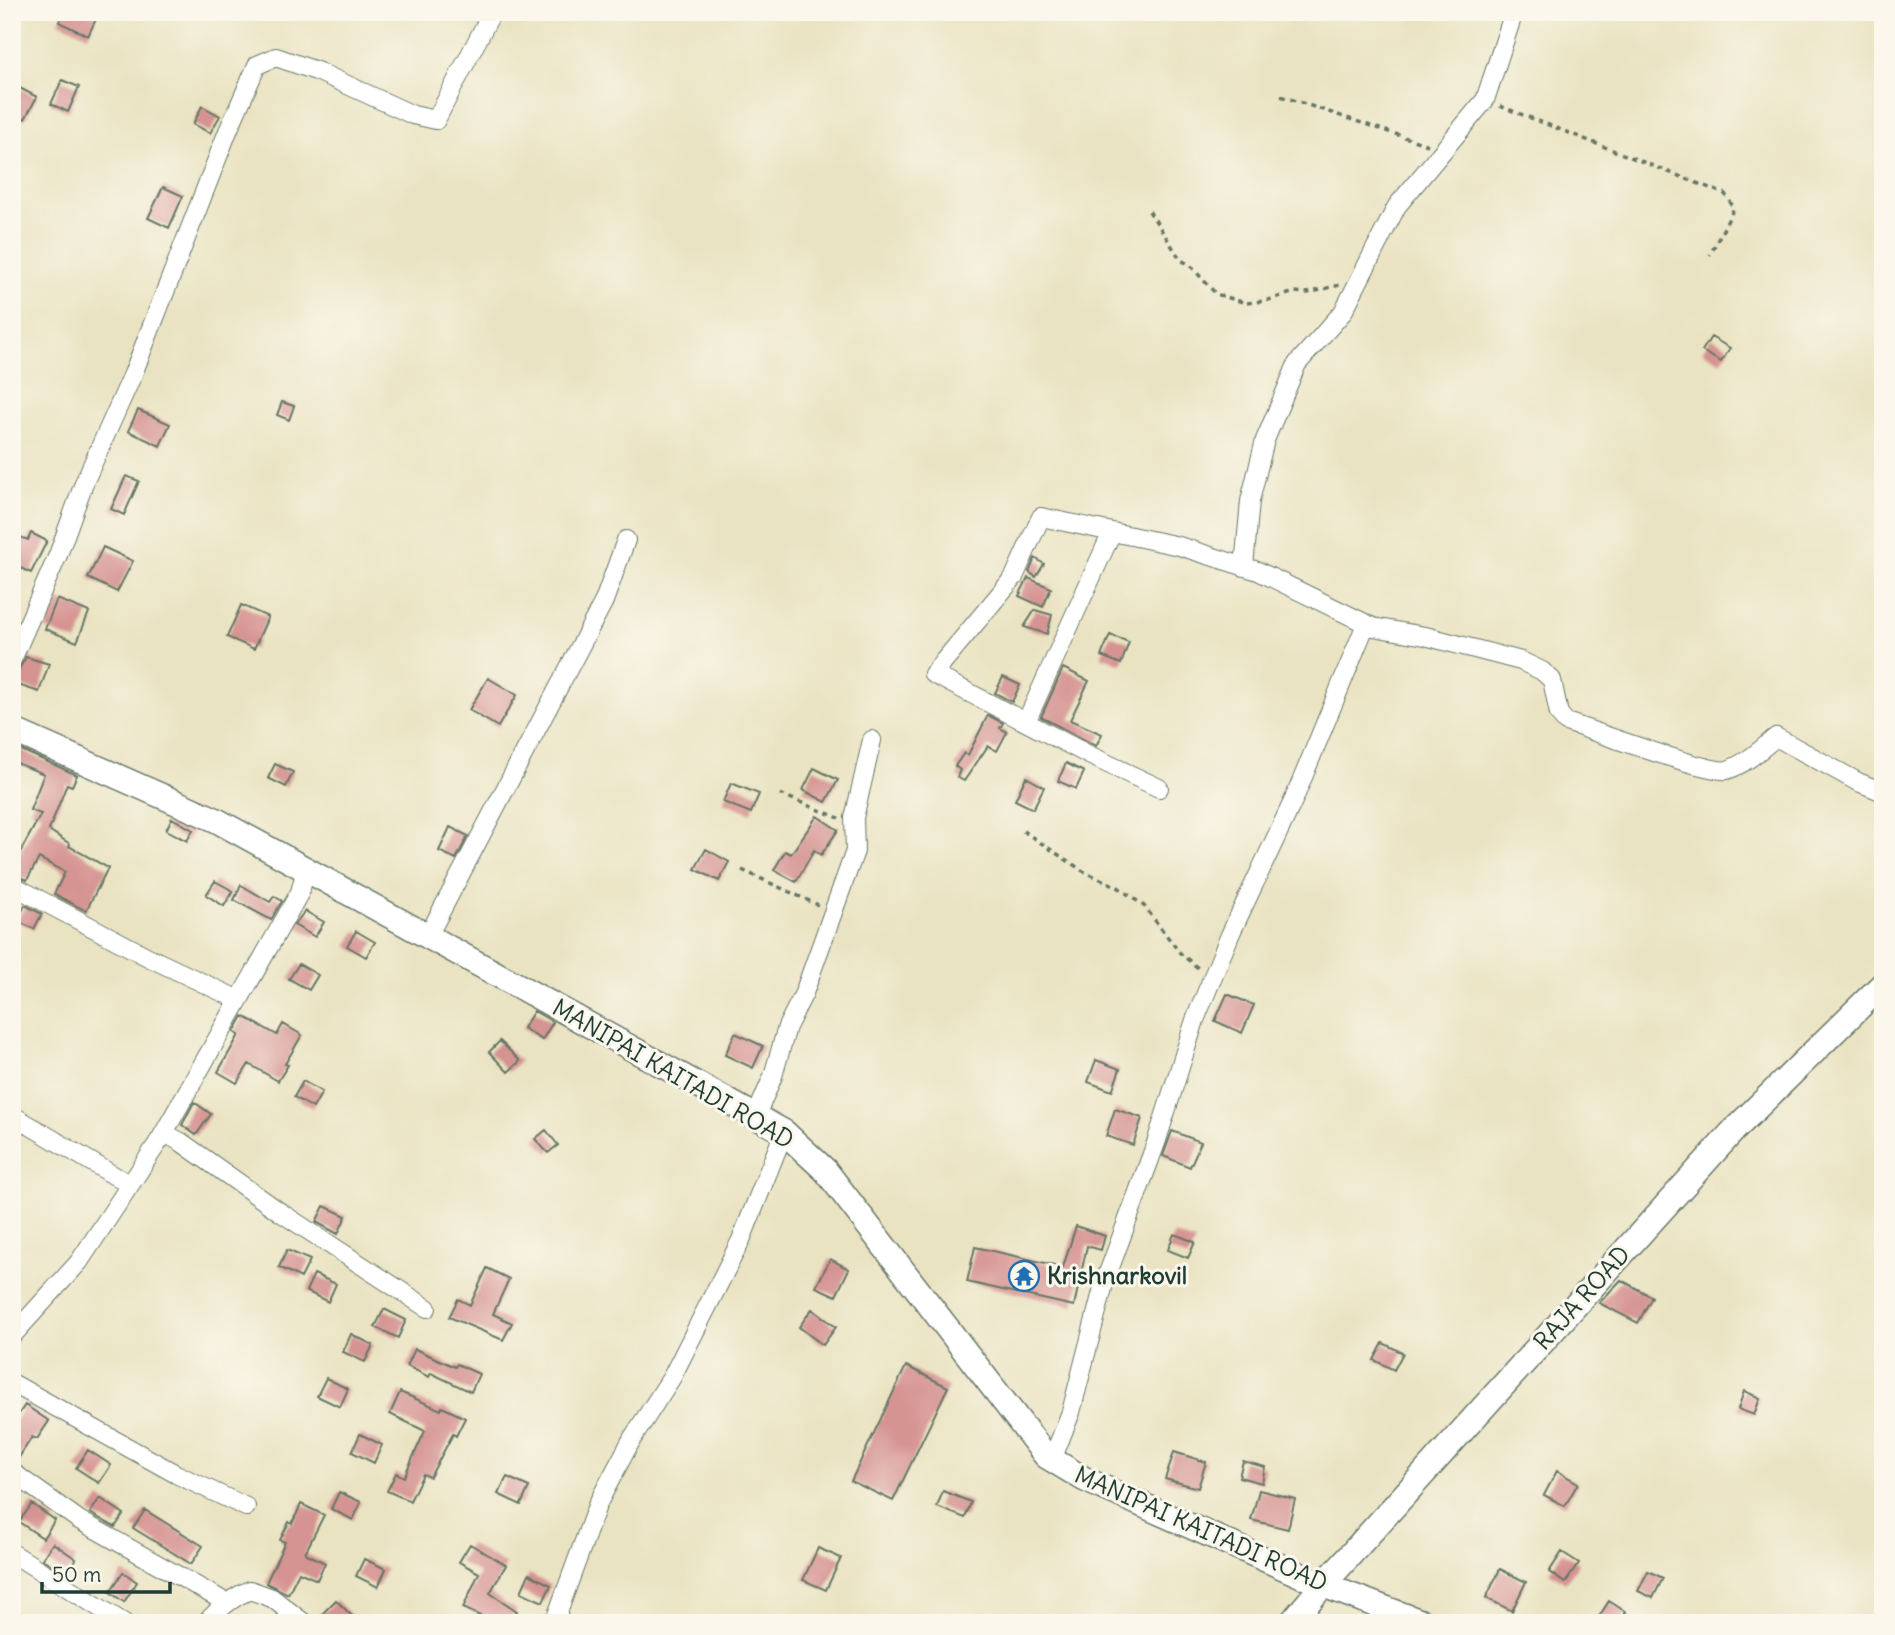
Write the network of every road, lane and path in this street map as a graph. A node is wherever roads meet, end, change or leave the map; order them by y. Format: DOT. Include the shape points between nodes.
graph roads {
  1 [pos="492,12"];
  2 [pos="1514,12"];
  3 [pos="1281,96"];
  4 [pos="1485,100"];
  5 [pos="1443,150"];
  6 [pos="1149,211"];
  7 [pos="1710,255"];
  8 [pos="1356,283"];
  9 [pos="1112,532"];
  10 [pos="626,541"];
  11 [pos="1244,567"];
  12 [pos="1366,624"];
  13 [pos="12,660"];
  14 [pos="1026,722"];
  15 [pos="12,730"];
  16 [pos="872,740"];
  17 [pos="1159,788"];
  18 [pos="1883,792"];
  19 [pos="779,794"];
  20 [pos="854,824"];
  21 [pos="1023,831"];
  22 [pos="306,869"];
  23 [pos="742,870"];
  24 [pos="12,885"];
  25 [pos="833,912"];
  26 [pos="428,936"];
  27 [pos="1883,984"];
  28 [pos="1208,989"];
  29 [pos="239,1000"];
  30 [pos="12,1115"];
  31 [pos="756,1116"];
  32 [pos="784,1132"];
  33 [pos="164,1133"];
  34 [pos="130,1185"];
  35 [pos="427,1308"];
  36 [pos="12,1336"];
  37 [pos="12,1384"];
  38 [pos="1052,1460"];
  39 [pos="12,1472"];
  40 [pos="246,1507"];
  41 [pos="12,1553"];
  42 [pos="1323,1584"];
  43 [pos="227,1603"];
  44 [pos="124,1623"];
  45 [pos="206,1623"];
  46 [pos="304,1623"];
  47 [pos="554,1623"];
  48 [pos="1291,1623"];
  49 [pos="1424,1623"];
  1 -- 13 [label="street" via="436,120 276,57 257,65"];
  2 -- 4 [label="street"];
  3 -- 5 [label="path"];
  4 -- 5 [label="street"];
  4 -- 7 [label="path" via="1725,194 1734,208"];
  5 -- 8 [label="street" via="1397,206"];
  6 -- 8 [label="path" via="1181,260 1216,294 1246,303"];
  8 -- 11 [label="street" via="1343,312 1297,364 1265,440 1250,501"];
  9 -- 11 [label="street" via="1180,546"];
  9 -- 14 [label="street"];
  9 -- 14 [label="street" via="1041,517 1014,578 933,674"];
  10 -- 26 [label="street" via="604,601"];
  11 -- 12 [label="street"];
  12 -- 18 [label="street" via="1521,661 1552,680 1559,715 1566,722 1658,752 1724,771 1745,762 1776,737"];
  12 -- 28 [label="street"];
  14 -- 17 [label="street"];
  15 -- 22 [label="main road, MANIPAI KAITADI ROAD" via="216,820"];
  16 -- 20 [label="street"];
  19 -- 20 [label="path"];
  20 -- 25 [label="street" via="855,851"];
  21 -- 28 [label="path" via="1144,906 1199,970"];
  22 -- 26 [label="main road, MANIPAI KAITADI ROAD"];
  22 -- 29 [label="street" via="300,892"];
  23 -- 25 [label="path"];
  24 -- 29 [label="street"];
  25 -- 31 [label="street"];
  26 -- 31 [label="main road, MANIPAI KAITADI ROAD"];
  27 -- 42 [label="main road, RAJA ROAD" via="1734,1130"];
  28 -- 38 [label="street" via="1104,1284 1071,1412"];
  29 -- 33 [label="street"];
  30 -- 34 [label="street"];
  31 -- 32 [label="main road, MANIPAI KAITADI ROAD"];
  32 -- 38 [label="main road, MANIPAI KAITADI ROAD" via="826,1171"];
  32 -- 47 [label="street" via="741,1240 672,1377 598,1503"];
  33 -- 34 [label="street"];
  33 -- 35 [label="street"];
  34 -- 36 [label="street" via="79,1262"];
  37 -- 40 [label="street"];
  38 -- 42 [label="main road, MANIPAI KAITADI ROAD" via="1084,1479"];
  39 -- 43 [label="street" via="79,1520"];
  41 -- 44 [label="street"];
  42 -- 48 [label="main road, RAJA ROAD"];
  42 -- 49 [label="main road, MANIPAI KAITADI ROAD"];
  43 -- 45 [label="street"];
  43 -- 46 [label="street" via="250,1590 272,1598"];
}
